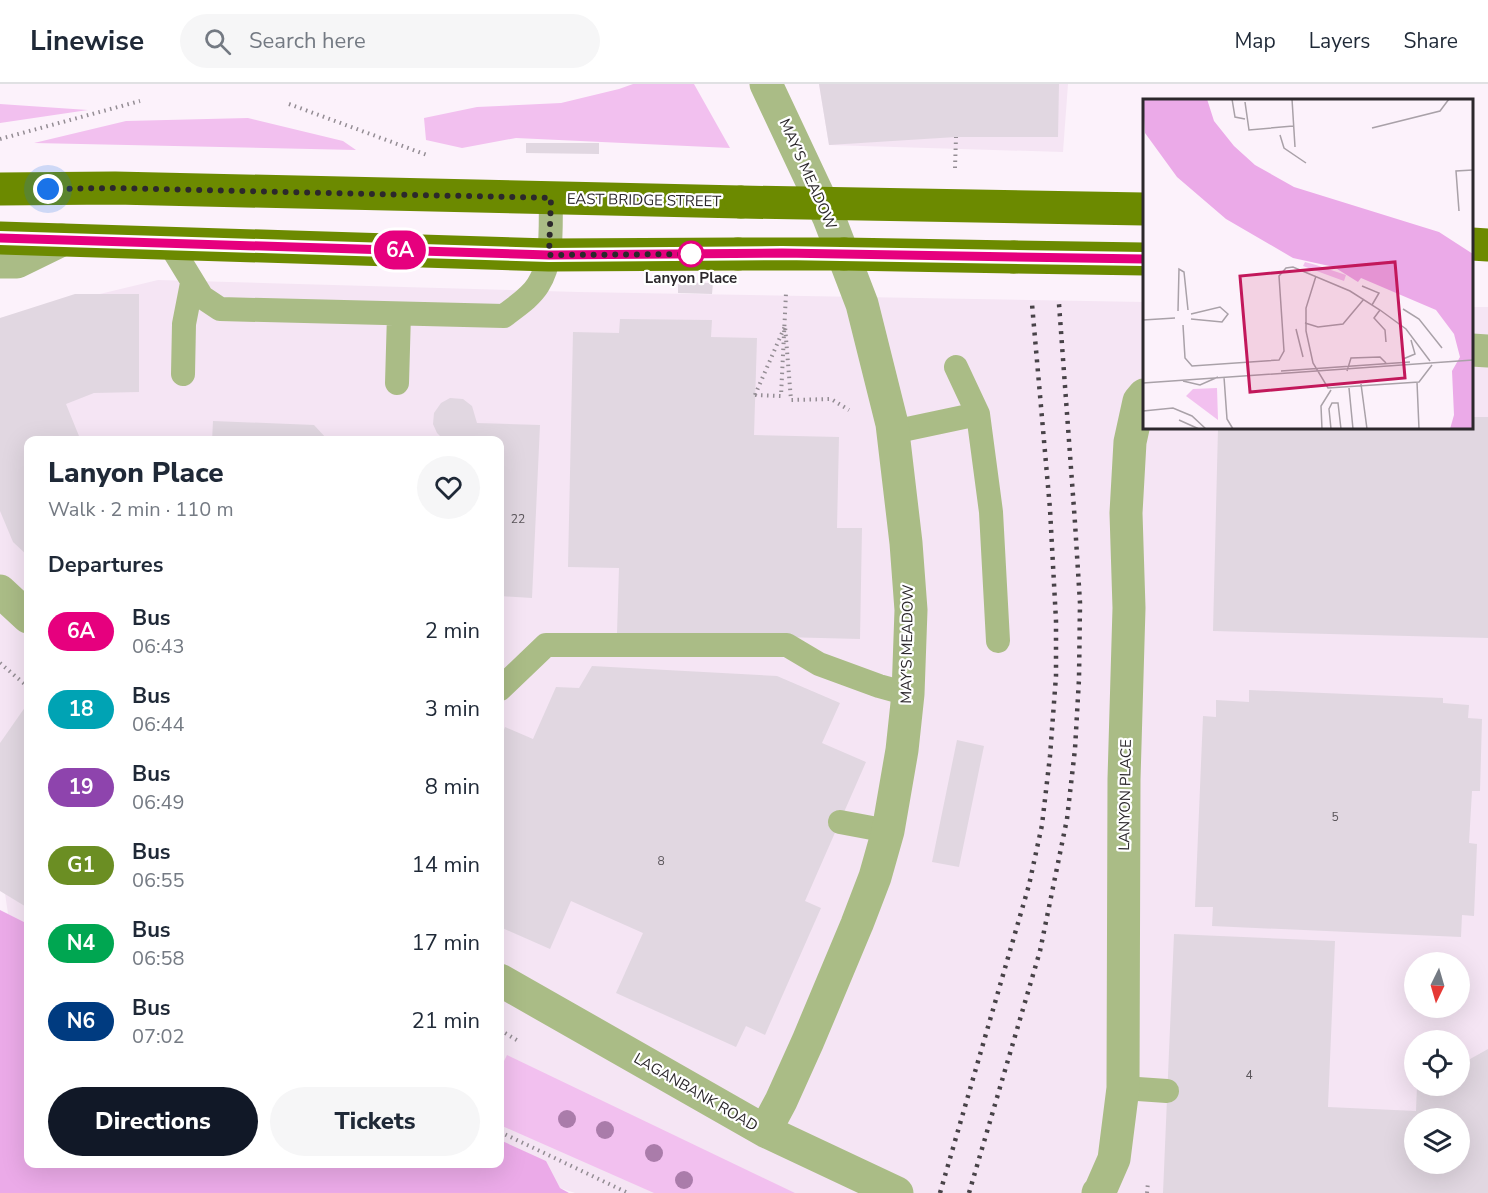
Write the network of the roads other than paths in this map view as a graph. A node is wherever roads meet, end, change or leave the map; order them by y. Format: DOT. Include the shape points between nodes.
graph roads {
  1 [pos="766,84"];
  2 [pos="0,189"];
  3 [pos="551,198"];
  4 [pos="1143,209"];
  5 [pos="0,238"];
  6 [pos="62,240"];
  7 [pos="169,243"];
  8 [pos="1473,244"];
  9 [pos="1488,245"];
  10 [pos="549,255"];
  11 [pos="1143,259"];
  12 [pos="0,262"];
  13 [pos="192,283"];
  14 [pos="399,314"];
  15 [pos="1473,350"];
  16 [pos="1488,351"];
  17 [pos="956,367"];
  18 [pos="183,374"];
  19 [pos="397,383"];
  20 [pos="1143,396"];
  21 [pos="978,414"];
  22 [pos="892,428"];
  23 [pos="0,591"];
  24 [pos="24,613"];
  25 [pos="998,641"];
  26 [pos="504,685"];
  27 [pos="908,694"];
  28 [pos="840,822"];
  29 [pos="888,831"];
  30 [pos="504,982"];
  31 [pos="1123,1088"];
  32 [pos="1167,1091"];
  33 [pos="765,1131"];
  34 [pos="897,1193"];
  35 [pos="1098,1193"];
  1 -- 22 [label="street, MAY'S MEADOW" via="829,218 862,304"];
  2 -- 3 [label="main road, EAST BRIDGE STREET"];
  3 -- 4 [label="main road, EAST BRIDGE STREET, bridge"];
  3 -- 10 [label="lane"];
  5 -- 6 [label="main road"];
  6 -- 7 [label="main road"];
  6 -- 12 [label="street" via="17,262"];
  7 -- 10 [label="main road"];
  7 -- 13 [label="lane"];
  8 -- 9 [label="main road"];
  10 -- 11 [label="main road, bridge"];
  10 -- 14 [label="lane" via="538,286 504,316"];
  13 -- 14 [label="lane" via="202,297 220,309"];
  13 -- 18 [label="lane" via="184,324"];
  14 -- 19 [label="lane"];
  15 -- 16 [label="street"];
  17 -- 21 [label="lane"];
  20 -- 31 [label="street, LANYON PLACE" via="1130,442 1126,513 1129,608"];
  21 -- 22 [label="lane"];
  21 -- 25 [label="lane" via="991,512"];
  22 -- 27 [label="street, MAY'S MEADOW" via="911,610"];
  23 -- 24 [label="street"];
  26 -- 27 [label="lane" via="546,645 787,645 819,664"];
  27 -- 29 [label="street, MAY'S MEADOW"];
  28 -- 29 [label="lane"];
  29 -- 33 [label="street, MAY'S MEADOW" via="857,924"];
  30 -- 33 [label="street, LAGANBANK ROAD"];
  31 -- 32 [label="lane"];
  31 -- 35 [label="street, LANYON PLACE" via="1114,1159"];
  33 -- 34 [label="street, LAGANBANK ROAD"];
}
